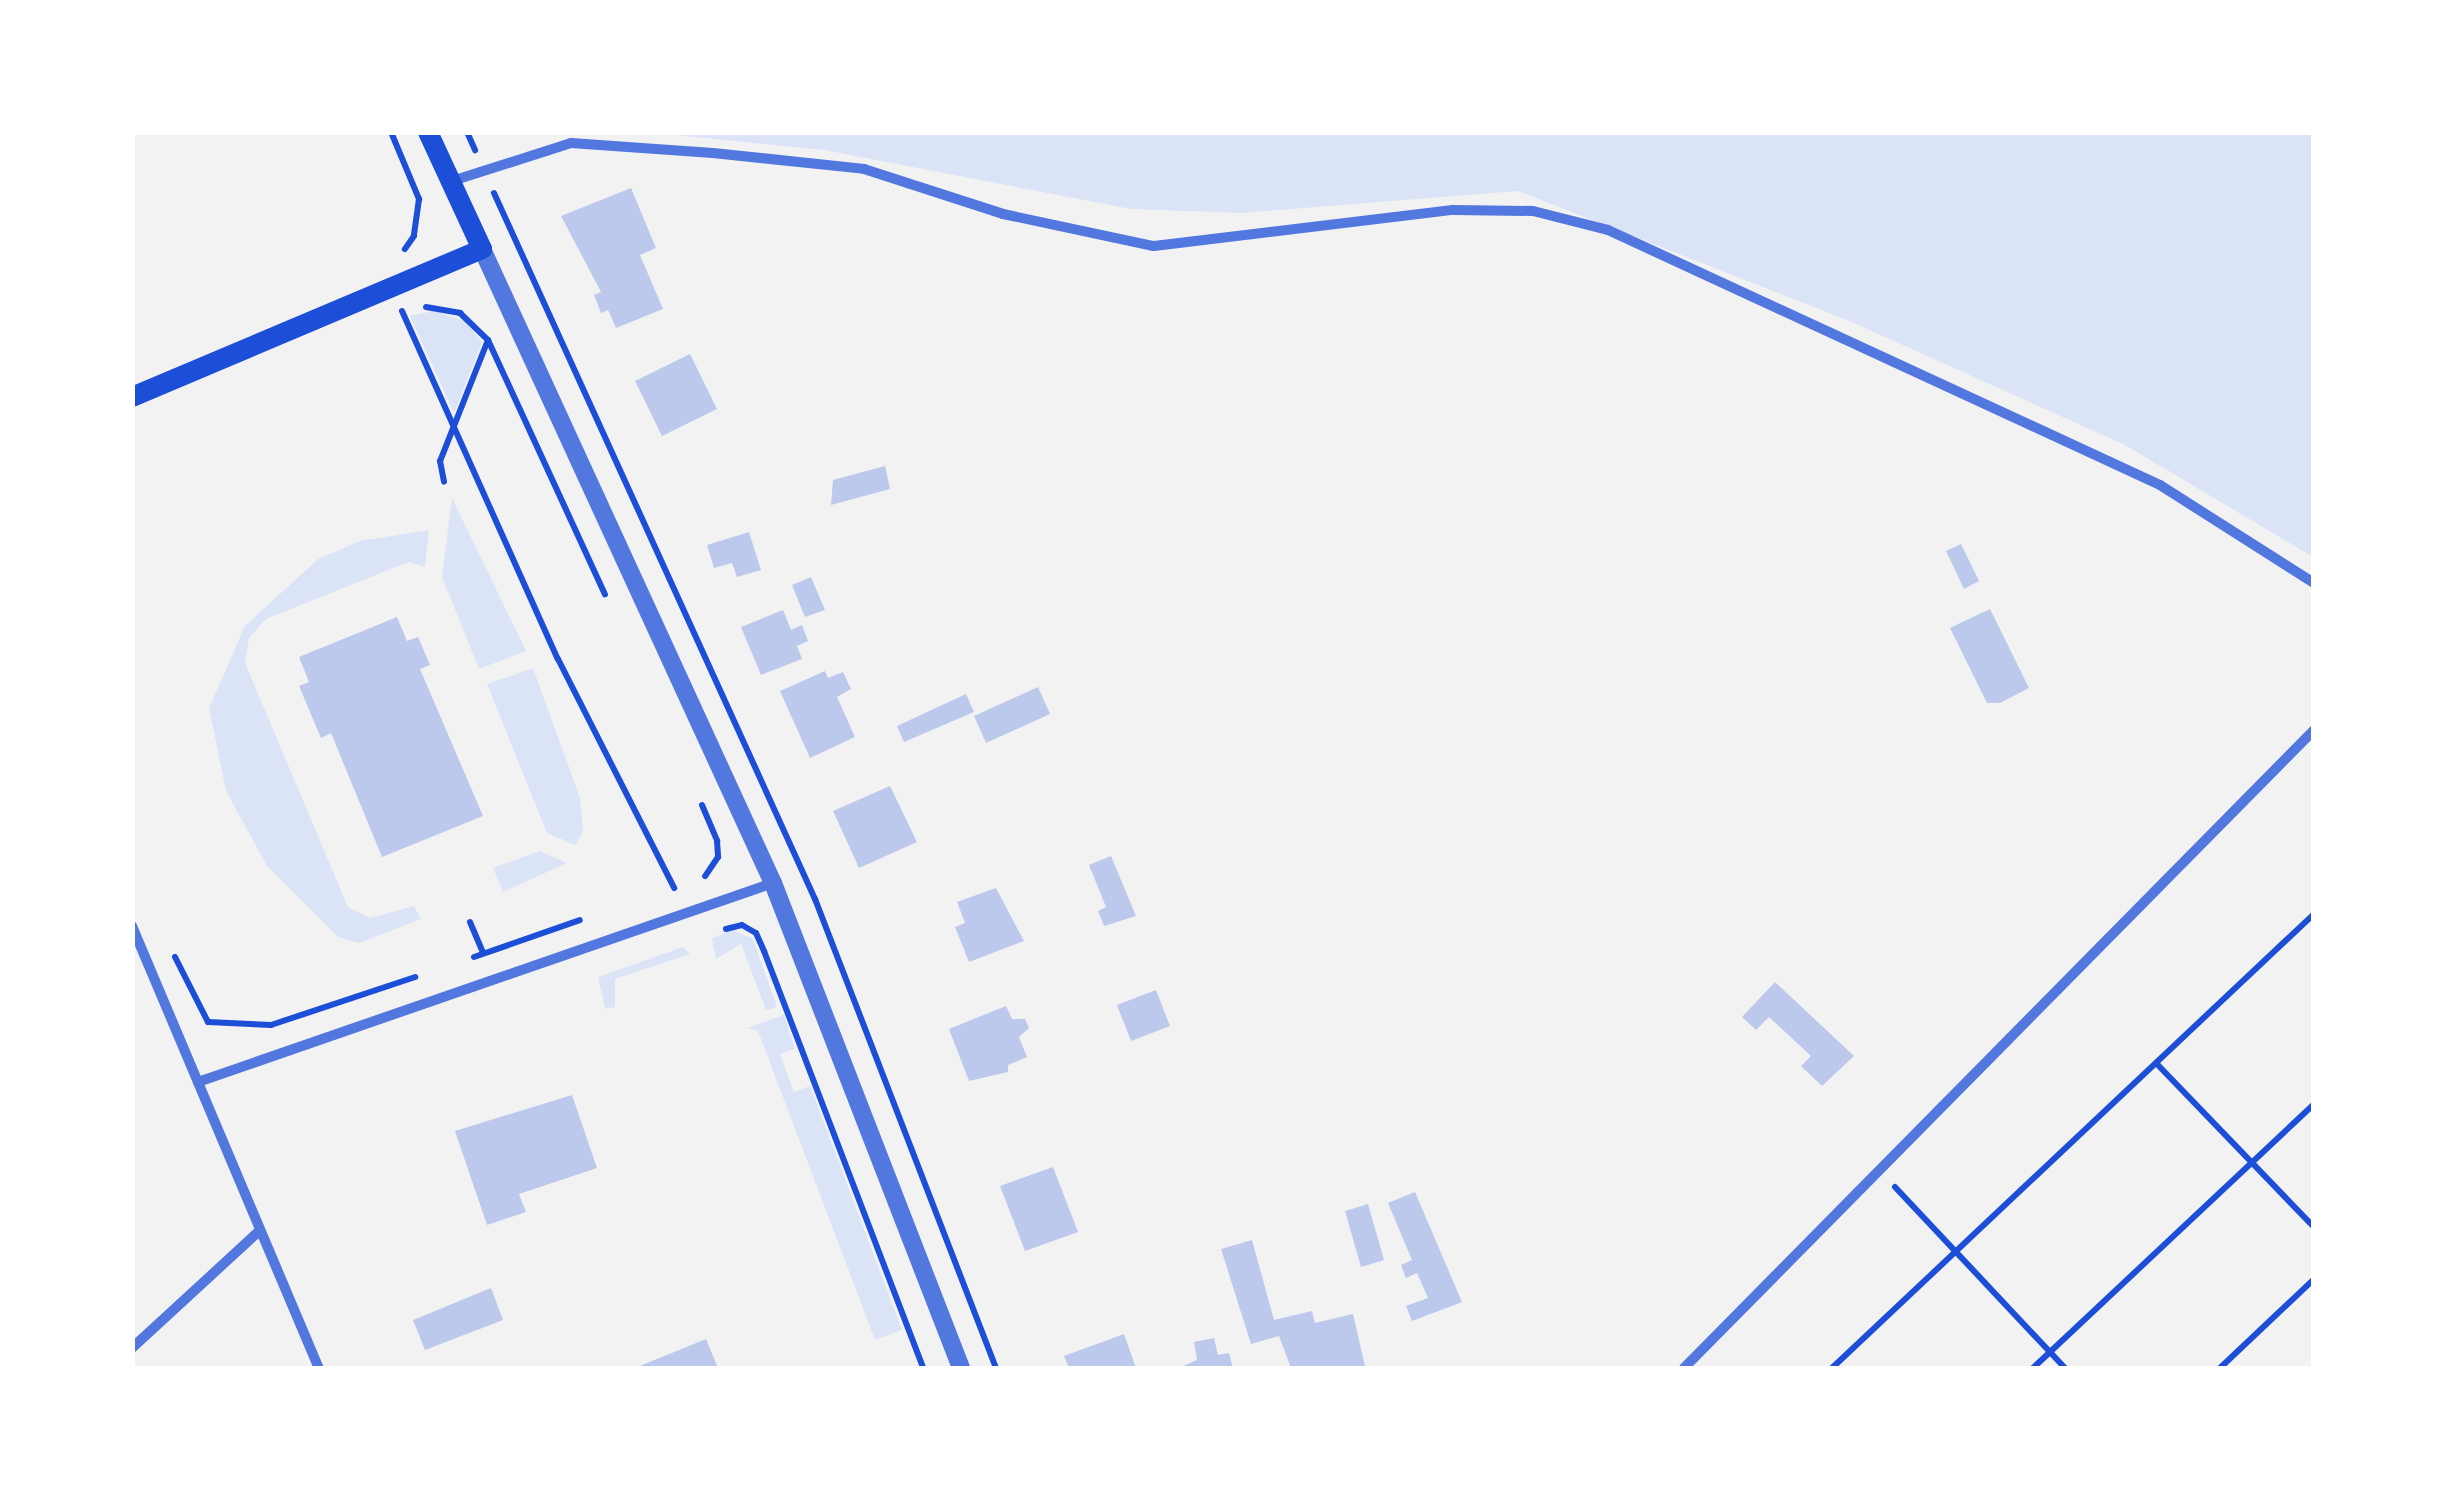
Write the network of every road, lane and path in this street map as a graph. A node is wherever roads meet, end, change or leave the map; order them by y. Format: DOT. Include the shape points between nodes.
graph roads {
  1 [pos="391,132"];
  2 [pos="428,132"];
  3 [pos="452,180"];
  4 [pos="482,249"];
  5 [pos="398,258"];
  6 [pos="392,290"];
  7 [pos="403,313"];
  8 [pos="386,320"];
  9 [pos="132,396"];
  10 [pos="456,423"];
  11 [pos="444,482"];
  12 [pos="2314,583"];
  13 [pos="2314,730"];
  14 [pos="699,798"];
  15 [pos="706,876"];
  16 [pos="773,883"];
  17 [pos="674,888"];
  18 [pos="2314,914"];
  19 [pos="470,922"];
  20 [pos="132,926"];
  21 [pos="725,929"];
  22 [pos="483,953"];
  23 [pos="2156,1063"];
  24 [pos="198,1082"];
  25 [pos="2314,1104"];
  26 [pos="2254,1160"];
  27 [pos="1880,1170"];
  28 [pos="2314,1227"];
  29 [pos="258,1232"];
  30 [pos="1955,1252"];
  31 [pos="2314,1279"];
  32 [pos="132,1348"];
  33 [pos="2050,1352"];
  34 [pos="320,1368"];
  35 [pos="923,1368"];
  36 [pos="961,1368"];
  37 [pos="1684,1368"];
  38 [pos="1832,1368"];
  39 [pos="2033,1368"];
  40 [pos="2065,1368"];
  41 [pos="2220,1368"];
  1 -- 5 [label="path" via="419,199 414,236"];
  2 -- 3 [label="main road"];
  3 -- 4 [label="main road"];
  3 -- 12 [label="street" via="571,143 713,153 864,169 1002,214 1154,246 1454,210 1532,211 1608,230 2160,485"];
  4 -- 6 [label="main road"];
  4 -- 16 [label="street"];
  6 -- 7 [label="path"];
  6 -- 9 [label="main road"];
  7 -- 8 [label="path"];
  7 -- 10 [label="path"];
  7 -- 10 [label="path" via="424,306 460,313 488,340"];
  10 -- 11 [label="path" via="440,460"];
  10 -- 17 [label="path" via="558,659"];
  13 -- 27 [label="street"];
  14 -- 15 [label="path" via="717,841 718,858"];
  16 -- 24 [label="street"];
  16 -- 36 [label="street"];
  18 -- 23 [label="path"];
  19 -- 22 [label="path"];
  20 -- 24 [label="street"];
  21 -- 35 [label="path" via="742,925 756,933"];
  23 -- 26 [label="path"];
  23 -- 30 [label="path"];
  24 -- 29 [label="street"];
  25 -- 26 [label="path"];
  26 -- 28 [label="path"];
  26 -- 33 [label="path"];
  27 -- 30 [label="path"];
  27 -- 37 [label="street"];
  29 -- 32 [label="street"];
  29 -- 34 [label="street"];
  30 -- 33 [label="path"];
  30 -- 38 [label="path"];
  31 -- 41 [label="path"];
  33 -- 39 [label="path"];
  33 -- 40 [label="path"];
}
